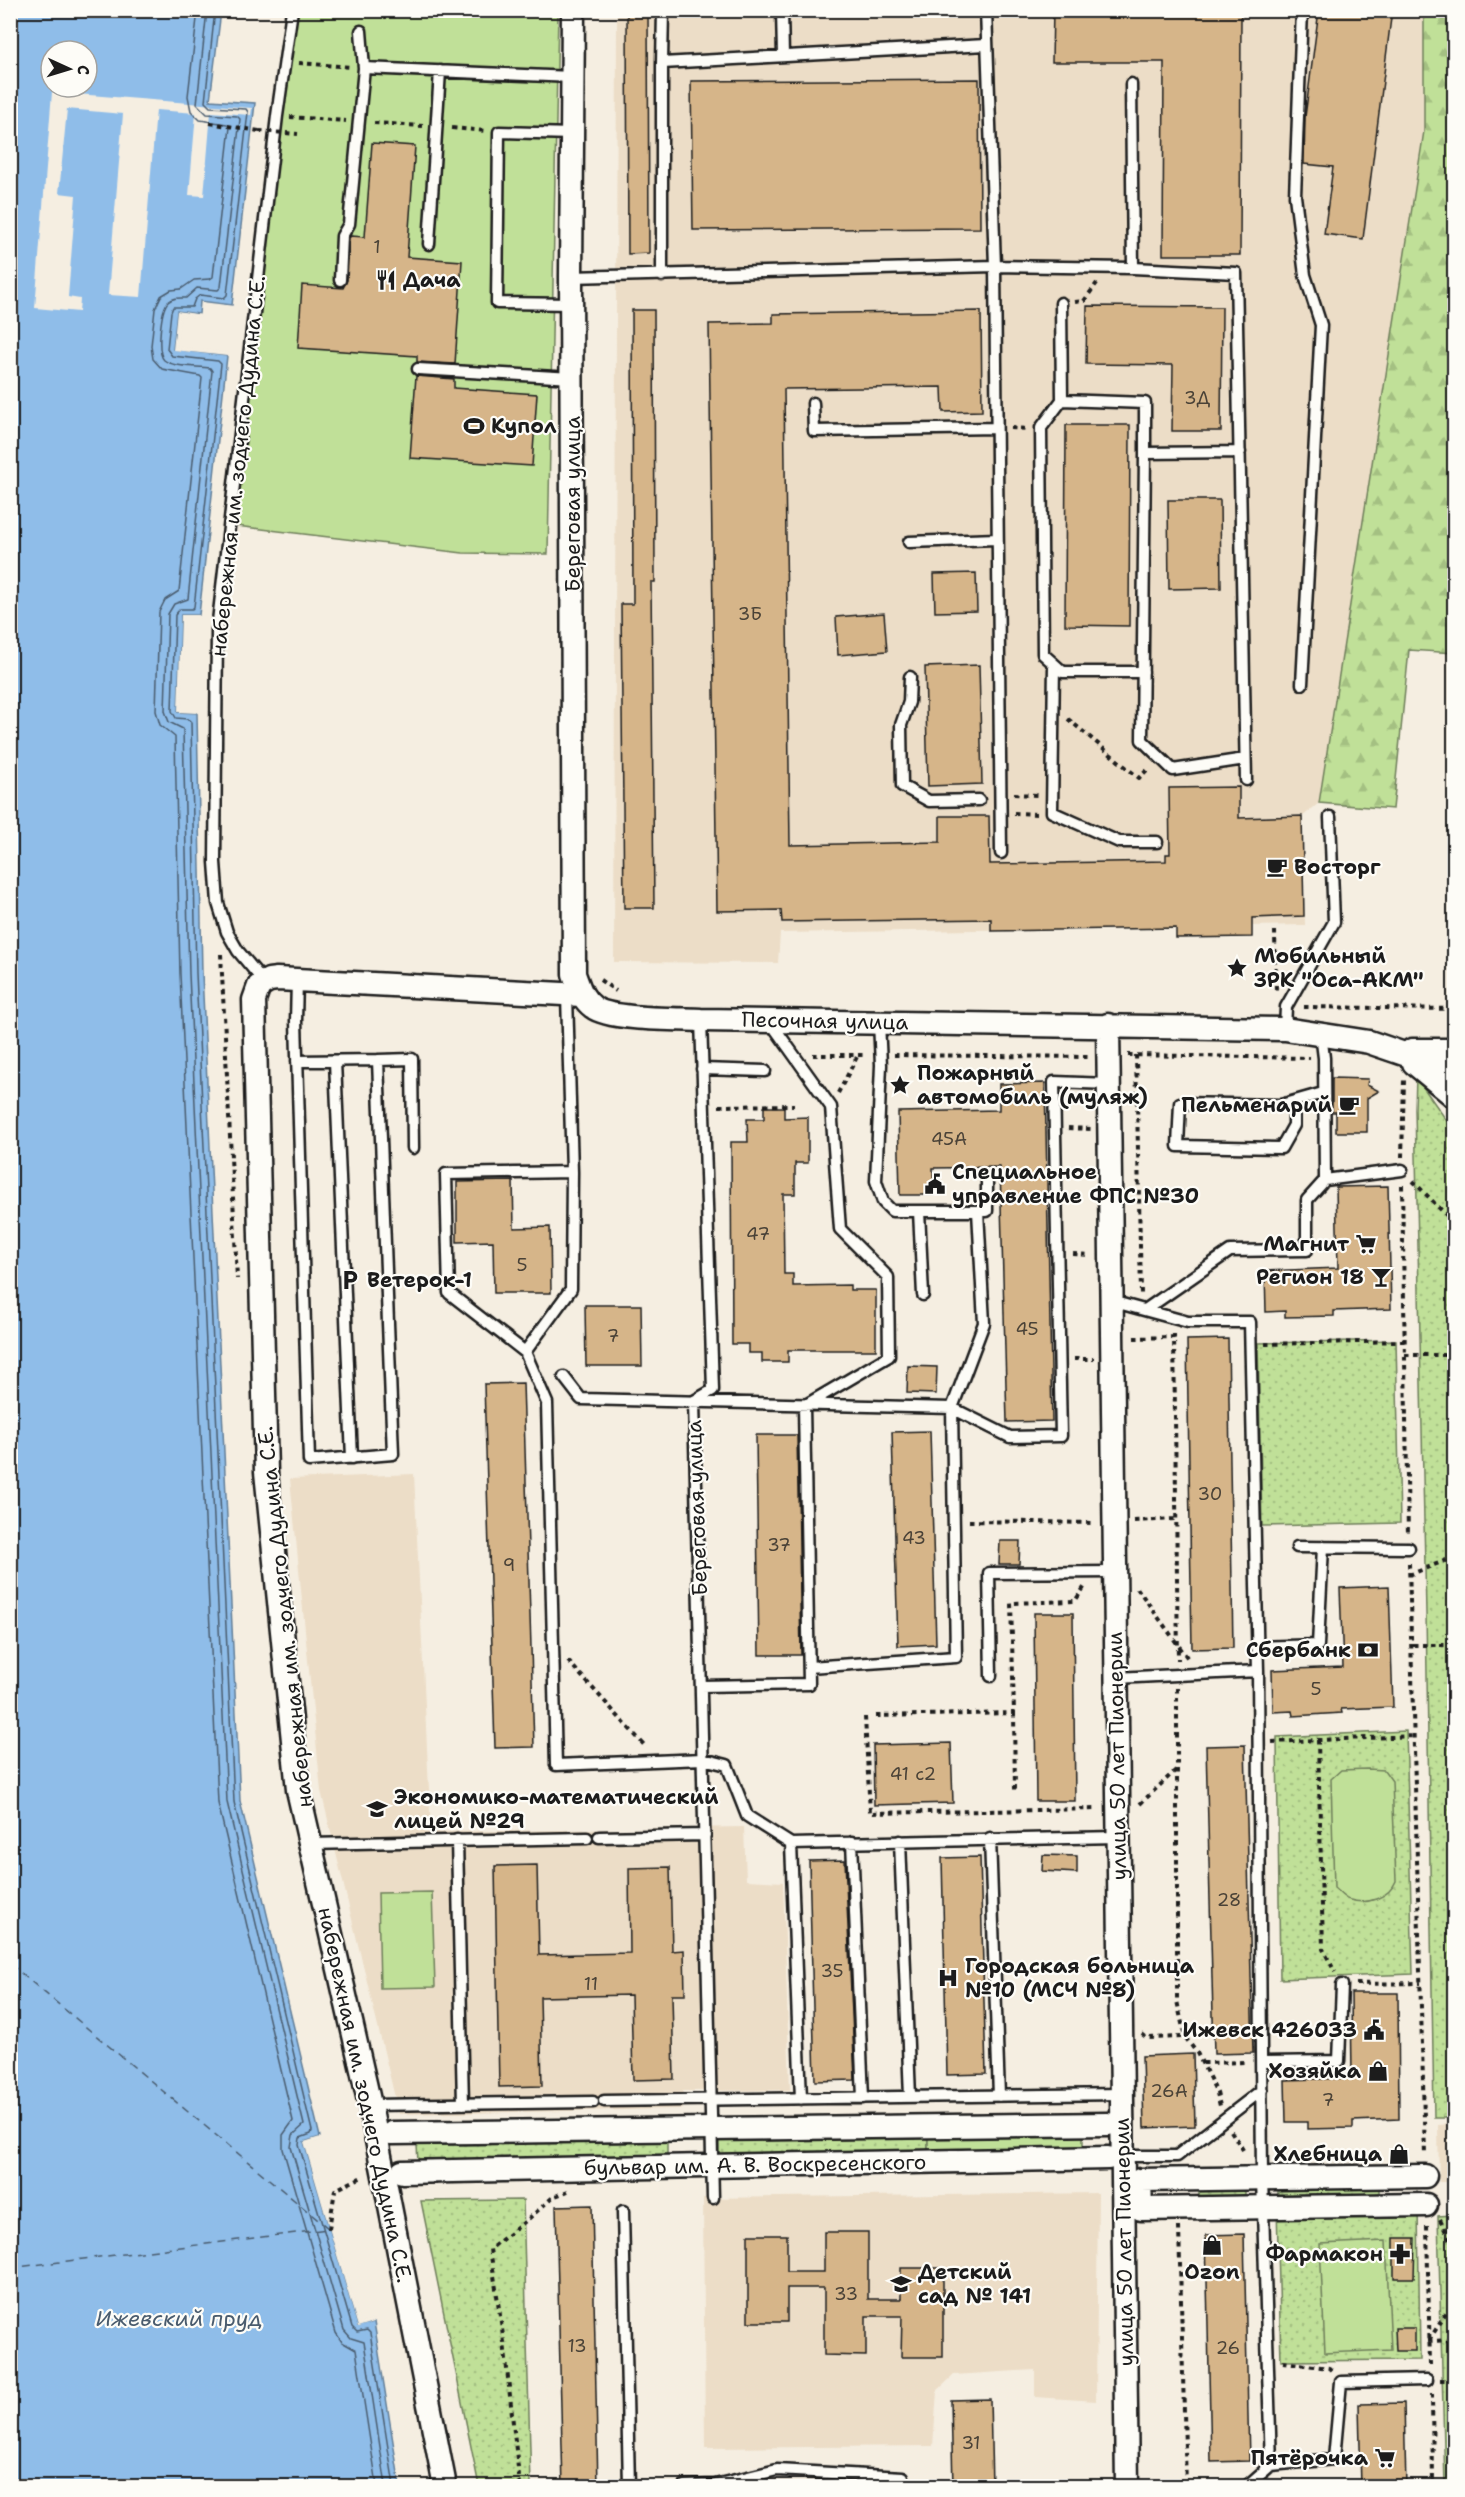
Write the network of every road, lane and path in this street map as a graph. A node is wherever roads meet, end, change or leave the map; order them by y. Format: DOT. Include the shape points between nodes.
graph roads {
  1 [pos="292,10"];
  2 [pos="573,10"];
  3 [pos="663,10"];
  4 [pos="782,10"];
  5 [pos="986,10"];
  6 [pos="1302,10"];
  7 [pos="361,31"];
  8 [pos="986,45"];
  9 [pos="783,56"];
  10 [pos="285,62"];
  11 [pos="662,63"];
  12 [pos="364,68"];
  13 [pos="440,71"];
  14 [pos="572,77"];
  15 [pos="1131,84"];
  16 [pos="277,116"];
  17 [pos="336,121"];
  18 [pos="210,123"];
  19 [pos="370,123"];
  20 [pos="423,126"];
  21 [pos="454,129"];
  22 [pos="499,132"];
  23 [pos="298,134"];
  24 [pos="572,134"];
  25 [pos="429,244"];
  26 [pos="995,266"];
  27 [pos="1108,268"];
  28 [pos="1133,268"];
  29 [pos="662,276"];
  30 [pos="571,277"];
  31 [pos="340,280"];
  32 [pos="1061,303"];
  33 [pos="572,304"];
  34 [pos="418,369"];
  35 [pos="572,378"];
  36 [pos="1062,400"];
  37 [pos="813,403"];
  38 [pos="996,428"];
  39 [pos="1040,430"];
  40 [pos="1240,452"];
  41 [pos="1145,453"];
  42 [pos="998,539"];
  43 [pos="909,542"];
  44 [pos="1054,664"];
  45 [pos="1143,672"];
  46 [pos="910,677"];
  47 [pos="1302,684"];
  48 [pos="1053,707"];
  49 [pos="1158,758"];
  50 [pos="1245,759"];
  51 [pos="1246,780"];
  52 [pos="1008,793"];
  53 [pos="1039,795"];
  54 [pos="979,800"];
  55 [pos="1009,813"];
  56 [pos="1037,815"];
  57 [pos="1330,817"];
  58 [pos="1157,842"];
  59 [pos="1001,853"];
  60 [pos="1275,932"];
  61 [pos="297,980"];
  62 [pos="262,984"];
  63 [pos="575,988"];
  64 [pos="626,996"];
  65 [pos="1286,1006"];
  66 [pos="1455,1009"];
  67 [pos="701,1020"];
  68 [pos="770,1020"];
  69 [pos="879,1022"];
  70 [pos="1108,1026"];
  71 [pos="1285,1029"];
  72 [pos="1321,1034"];
  73 [pos="1455,1050"];
  74 [pos="1399,1051"];
  75 [pos="858,1055"];
  76 [pos="1136,1055"];
  77 [pos="378,1060"];
  78 [pos="1455,1060"];
  79 [pos="297,1061"];
  80 [pos="335,1061"];
  81 [pos="702,1069"];
  82 [pos="765,1071"];
  83 [pos="1455,1071"];
  84 [pos="1398,1077"];
  85 [pos="1108,1084"];
  86 [pos="1323,1093"];
  87 [pos="1455,1096"];
  88 [pos="1294,1102"];
  89 [pos="831,1107"];
  90 [pos="1055,1128"];
  91 [pos="1094,1129"];
  92 [pos="413,1148"];
  93 [pos="1402,1170"];
  94 [pos="572,1172"];
  95 [pos="1325,1180"];
  96 [pos="987,1182"];
  97 [pos="919,1211"];
  98 [pos="978,1211"];
  99 [pos="1455,1223"];
  100 [pos="1058,1252"];
  101 [pos="1096,1255"];
  102 [pos="923,1295"];
  103 [pos="1111,1301"];
  104 [pos="1143,1310"];
  105 [pos="1174,1318"];
  106 [pos="1174,1337"];
  107 [pos="1184,1337"];
  108 [pos="1112,1338"];
  109 [pos="1405,1341"];
  110 [pos="1250,1344"];
  111 [pos="525,1352"];
  112 [pos="1405,1355"];
  113 [pos="1455,1355"];
  114 [pos="1060,1359"];
  115 [pos="1097,1359"];
  116 [pos="564,1377"];
  117 [pos="694,1401"];
  118 [pos="804,1406"];
  119 [pos="952,1408"];
  120 [pos="352,1458"];
  121 [pos="954,1521"];
  122 [pos="1082,1523"];
  123 [pos="1297,1547"];
  124 [pos="1323,1547"];
  125 [pos="1409,1548"];
  126 [pos="1455,1557"];
  127 [pos="1115,1564"];
  128 [pos="1409,1575"];
  129 [pos="553,1644"];
  130 [pos="1413,1645"];
  131 [pos="1455,1645"];
  132 [pos="1179,1646"];
  133 [pos="1258,1647"];
  134 [pos="809,1667"];
  135 [pos="1258,1671"];
  136 [pos="1198,1674"];
  137 [pos="1177,1675"];
  138 [pos="991,1676"];
  139 [pos="1116,1677"];
  140 [pos="701,1686"];
  141 [pos="1014,1713"];
  142 [pos="865,1717"];
  143 [pos="1415,1736"];
  144 [pos="1318,1740"];
  145 [pos="1258,1743"];
  146 [pos="703,1759"];
  147 [pos="658,1760"];
  148 [pos="1177,1769"];
  149 [pos="1015,1790"];
  150 [pos="1139,1804"];
  151 [pos="1103,1809"];
  152 [pos="705,1831"];
  153 [pos="1118,1837"];
  154 [pos="587,1838"];
  155 [pos="599,1838"];
  156 [pos="990,1838"];
  157 [pos="457,1840"];
  158 [pos="900,1841"];
  159 [pos="852,1842"];
  160 [pos="310,1844"];
  161 [pos="791,1844"];
  162 [pos="1421,1983"];
  163 [pos="1342,1985"];
  164 [pos="1262,2062"];
  165 [pos="1203,2063"];
  166 [pos="1262,2090"];
  167 [pos="1122,2094"];
  168 [pos="999,2096"];
  169 [pos="910,2097"];
  170 [pos="863,2098"];
  171 [pos="801,2099"];
  172 [pos="711,2100"];
  173 [pos="463,2104"];
  174 [pos="370,2105"];
  175 [pos="1223,2120"];
  176 [pos="1108,2124"];
  177 [pos="711,2129"];
  178 [pos="392,2133"];
  179 [pos="1116,2157"];
  180 [pos="712,2166"];
  181 [pos="402,2172"];
  182 [pos="366,2176"];
  183 [pos="1425,2176"];
  184 [pos="1262,2178"];
  185 [pos="571,2190"];
  186 [pos="712,2198"];
  187 [pos="1264,2207"];
  188 [pos="1178,2208"];
  189 [pos="1432,2210"];
  190 [pos="623,2211"];
  191 [pos="329,2229"];
  192 [pos="1455,2247"];
  193 [pos="1455,2302"];
  194 [pos="1455,2340"];
  195 [pos="1428,2341"];
  196 [pos="1268,2360"];
  197 [pos="1429,2375"];
  198 [pos="1341,2382"];
  199 [pos="1431,2392"];
  200 [pos="1271,2465"];
  201 [pos="445,2487"];
  202 [pos="520,2487"];
  203 [pos="628,2487"];
  204 [pos="684,2487"];
  205 [pos="903,2487"];
  206 [pos="1127,2487"];
  207 [pos="1186,2487"];
  208 [pos="1247,2487"];
  209 [pos="1433,2487"];
  1 -- 10 [label="lane, набережная им. зодчего Дудина С.Е."];
  2 -- 14 [label="street, Береговая улица"];
  3 -- 11 [label="lane"];
  4 -- 9 [label="lane"];
  5 -- 8 [label="lane"];
  6 -- 47 [label="lane" via="1295,196 1305,275 1321,325"];
  7 -- 12 [label="lane"];
  8 -- 9 [label="lane"];
  8 -- 26 [label="lane"];
  9 -- 11 [label="lane"];
  10 -- 12 [label="path"];
  10 -- 16 [label="lane, набережная им. зодчего Дудина С.Е."];
  11 -- 29 [label="lane"];
  12 -- 13 [label="lane"];
  12 -- 31 [label="lane" via="350,224 342,236"];
  13 -- 14 [label="lane"];
  13 -- 25 [label="lane"];
  14 -- 24 [label="street, Береговая улица"];
  15 -- 28 [label="lane"];
  16 -- 17 [label="path"];
  16 -- 62 [label="lane, набережная им. зодчего Дудина С.Е." via="217,630 218,903 227,932"];
  18 -- 23 [label="path, bridge"];
  19 -- 20 [label="path"];
  21 -- 22 [label="path"];
  22 -- 24 [label="lane"];
  22 -- 33 [label="lane" via="497,303"];
  24 -- 30 [label="street, Береговая улица"];
  26 -- 27 [label="lane"];
  26 -- 29 [label="lane"];
  26 -- 38 [label="lane"];
  27 -- 28 [label="lane"];
  27 -- 32 [label="path" via="1084,301"];
  28 -- 40 [label="lane" via="1236,273"];
  29 -- 30 [label="lane"];
  30 -- 33 [label="street, Береговая улица"];
  32 -- 36 [label="lane"];
  33 -- 35 [label="street, Береговая улица"];
  34 -- 35 [label="lane"];
  35 -- 63 [label="street, Береговая улица"];
  36 -- 39 [label="lane"];
  36 -- 41 [label="lane" via="1145,403"];
  37 -- 38 [label="lane" via="814,430"];
  38 -- 39 [label="path"];
  38 -- 42 [label="lane"];
  39 -- 44 [label="lane" via="1043,654"];
  40 -- 41 [label="lane"];
  40 -- 50 [label="lane"];
  41 -- 45 [label="lane"];
  42 -- 43 [label="lane"];
  42 -- 59 [label="lane"];
  44 -- 45 [label="lane" via="1064,672"];
  44 -- 48 [label="lane"];
  45 -- 49 [label="lane" via="1142,740"];
  46 -- 54 [label="lane" via="909,702 901,725 902,786 929,801"];
  48 -- 49 [label="path" via="1139,778"];
  48 -- 58 [label="lane" via="1052,812 1119,842"];
  49 -- 50 [label="lane" via="1173,770"];
  50 -- 51 [label="lane"];
  52 -- 53 [label="path"];
  55 -- 56 [label="path"];
  57 -- 65 [label="lane" via="1334,922"];
  60 -- 65 [label="path" via="1276,1006"];
  61 -- 62 [label="street" via="277,979"];
  61 -- 63 [label="street"];
  61 -- 79 [label="lane"];
  62 -- 160 [label="street, набережная им. зодчего Дудина С.Е." via="255,992 254,1015 266,1472 298,1790"];
  63 -- 64 [label="path" via="595,974 606,986"];
  63 -- 67 [label="street, Песочная улица" via="594,1008 609,1015"];
  63 -- 94 [label="lane"];
  65 -- 66 [label="path"];
  65 -- 71 [label="lane"];
  67 -- 68 [label="street, Песочная улица"];
  67 -- 81 [label="lane, Береговая улица"];
  68 -- 69 [label="street, Песочная улица"];
  68 -- 89 [label="lane"];
  69 -- 70 [label="street, Песочная улица"];
  69 -- 97 [label="lane" via="876,1181 883,1202 892,1211"];
  70 -- 71 [label="street, Песочная улица"];
  70 -- 85 [label="street, улица 50 лет Пионерии"];
  71 -- 72 [label="street, Песочная улица"];
  72 -- 74 [label="street, Песочная улица"];
  72 -- 86 [label="lane"];
  73 -- 74 [label="street, Песочная улица"];
  74 -- 78 [label="street, Песочная улица"];
  74 -- 83 [label="street, Песочная улица"];
  74 -- 87 [label="street, Песочная улица"];
  75 -- 89 [label="path"];
  76 -- 104 [label="path"];
  77 -- 80 [label="lane"];
  77 -- 92 [label="lane" via="412,1059"];
  77 -- 120 [label="lane" via="393,1454"];
  79 -- 80 [label="lane"];
  79 -- 120 [label="lane" via="309,1461"];
  80 -- 120 [label="lane"];
  81 -- 82 [label="lane"];
  81 -- 117 [label="lane, Береговая улица" via="713,1390"];
  84 -- 93 [label="path" via="1404,1080"];
  85 -- 90 [label="lane" via="1054,1082"];
  85 -- 103 [label="street, улица 50 лет Пионерии"];
  86 -- 88 [label="lane"];
  86 -- 95 [label="lane"];
  88 -- 88 [label="lane" via="1281,1106 1180,1102 1178,1146 1281,1148 1294,1125"];
  89 -- 118 [label="lane" via="840,1229 888,1277 889,1356"];
  90 -- 91 [label="path"];
  90 -- 100 [label="lane"];
  93 -- 95 [label="lane"];
  93 -- 99 [label="path"];
  93 -- 109 [label="path"];
  94 -- 111 [label="lane" via="571,1289"];
  94 -- 111 [label="lane" via="446,1174 449,1293"];
  95 -- 104 [label="lane" via="1307,1200 1307,1250 1230,1251"];
  96 -- 98 [label="lane" via="987,1211"];
  97 -- 98 [label="lane"];
  97 -- 102 [label="lane"];
  98 -- 119 [label="lane" via="984,1323"];
  100 -- 101 [label="path"];
  100 -- 114 [label="lane"];
  103 -- 104 [label="lane"];
  103 -- 108 [label="street, улица 50 лет Пионерии"];
  104 -- 105 [label="lane"];
  105 -- 106 [label="path"];
  105 -- 110 [label="lane" via="1188,1322 1250,1323"];
  106 -- 107 [label="path"];
  106 -- 108 [label="path"];
  106 -- 132 [label="path"];
  108 -- 127 [label="street, улица 50 лет Пионерии"];
  109 -- 110 [label="path"];
  109 -- 112 [label="path"];
  110 -- 133 [label="lane"];
  111 -- 129 [label="lane" via="547,1403"];
  112 -- 113 [label="path"];
  112 -- 125 [label="path"];
  114 -- 115 [label="path"];
  114 -- 119 [label="lane" via="1061,1436 1010,1437"];
  116 -- 117 [label="lane" via="581,1399"];
  117 -- 118 [label="lane"];
  117 -- 140 [label="lane, Береговая улица"];
  118 -- 119 [label="lane"];
  118 -- 134 [label="lane"];
  119 -- 121 [label="lane"];
  121 -- 122 [label="path"];
  121 -- 134 [label="lane" via="956,1657"];
  123 -- 124 [label="lane"];
  124 -- 125 [label="lane"];
  124 -- 133 [label="lane" via="1318,1645"];
  125 -- 128 [label="path"];
  126 -- 128 [label="path"];
  127 -- 132 [label="path"];
  127 -- 138 [label="lane" via="989,1573"];
  127 -- 139 [label="street, улица 50 лет Пионерии"];
  128 -- 130 [label="path"];
  129 -- 147 [label="path"];
  129 -- 147 [label="lane" via="556,1765"];
  130 -- 131 [label="path"];
  130 -- 143 [label="path"];
  132 -- 136 [label="path"];
  133 -- 135 [label="lane"];
  134 -- 140 [label="lane" via="809,1684"];
  135 -- 136 [label="lane"];
  135 -- 145 [label="lane"];
  136 -- 137 [label="lane"];
  137 -- 139 [label="lane"];
  137 -- 148 [label="path"];
  139 -- 153 [label="street, улица 50 лет Пионерии"];
  140 -- 146 [label="lane, Береговая улица"];
  141 -- 149 [label="path"];
  142 -- 151 [label="path" via="870,1813"];
  143 -- 144 [label="path"];
  143 -- 162 [label="path"];
  144 -- 145 [label="path"];
  144 -- 163 [label="path" via="1323,1949"];
  145 -- 164 [label="lane"];
  146 -- 147 [label="lane"];
  146 -- 152 [label="lane, Береговая улица"];
  146 -- 161 [label="lane" via="727,1765 747,1816"];
  148 -- 150 [label="path"];
  148 -- 165 [label="path" via="1177,2001 1185,2037"];
  152 -- 155 [label="lane"];
  152 -- 172 [label="lane, Береговая улица"];
  153 -- 156 [label="lane"];
  153 -- 167 [label="street, улица 50 лет Пионерии"];
  154 -- 157 [label="lane"];
  156 -- 158 [label="lane"];
  156 -- 168 [label="lane"];
  157 -- 160 [label="lane"];
  157 -- 173 [label="lane"];
  158 -- 159 [label="lane"];
  158 -- 169 [label="lane"];
  159 -- 161 [label="lane"];
  159 -- 170 [label="lane"];
  160 -- 174 [label="street, набережная им. зодчего Дудина С.Е."];
  161 -- 171 [label="lane"];
  162 -- 163 [label="path"];
  162 -- 183 [label="path"];
  163 -- 164 [label="lane" via="1339,2061"];
  164 -- 165 [label="path"];
  164 -- 166 [label="lane"];
  165 -- 175 [label="path" via="1218,2093"];
  166 -- 175 [label="lane"];
  166 -- 184 [label="lane"];
  167 -- 168 [label="lane"];
  167 -- 179 [label="street, улица 50 лет Пионерии"];
  168 -- 169 [label="lane"];
  169 -- 170 [label="lane"];
  170 -- 171 [label="lane"];
  171 -- 172 [label="lane"];
  172 -- 173 [label="lane"];
  172 -- 177 [label="lane, Береговая улица"];
  173 -- 174 [label="lane"];
  174 -- 201 [label="street, набережная им. зодчего Дудина С.Е."];
  175 -- 179 [label="lane" via="1177,2156"];
  175 -- 184 [label="path"];
  176 -- 177 [label="street"];
  177 -- 178 [label="street"];
  177 -- 180 [label="lane, Береговая улица"];
  179 -- 180 [label="street, бульвар им. А. В. Воскресенского"];
  179 -- 206 [label="street, улица 50 лет Пионерии"];
  180 -- 181 [label="street, бульвар им. А. В. Воскресенского"];
  180 -- 186 [label="lane, Береговая улица"];
  182 -- 191 [label="path" via="335,2190"];
  183 -- 184 [label="street"];
  184 -- 187 [label="lane"];
  184 -- 188 [label="street" via="1140,2180 1141,2209"];
  185 -- 202 [label="path" via="553,2197 489,2249"];
  187 -- 188 [label="street"];
  187 -- 189 [label="street"];
  187 -- 196 [label="lane"];
  188 -- 207 [label="path"];
  189 -- 192 [label="path"];
  189 -- 195 [label="path"];
  190 -- 203 [label="lane"];
  193 -- 195 [label="path"];
  194 -- 195 [label="path"];
  195 -- 197 [label="path"];
  196 -- 198 [label="path" via="1329,2368"];
  196 -- 200 [label="lane"];
  197 -- 198 [label="lane"];
  198 -- 200 [label="lane" via="1334,2459"];
  199 -- 209 [label="path"];
  200 -- 208 [label="lane"];
  204 -- 205 [label="lane" via="715,2485 777,2470 903,2477"];
}
